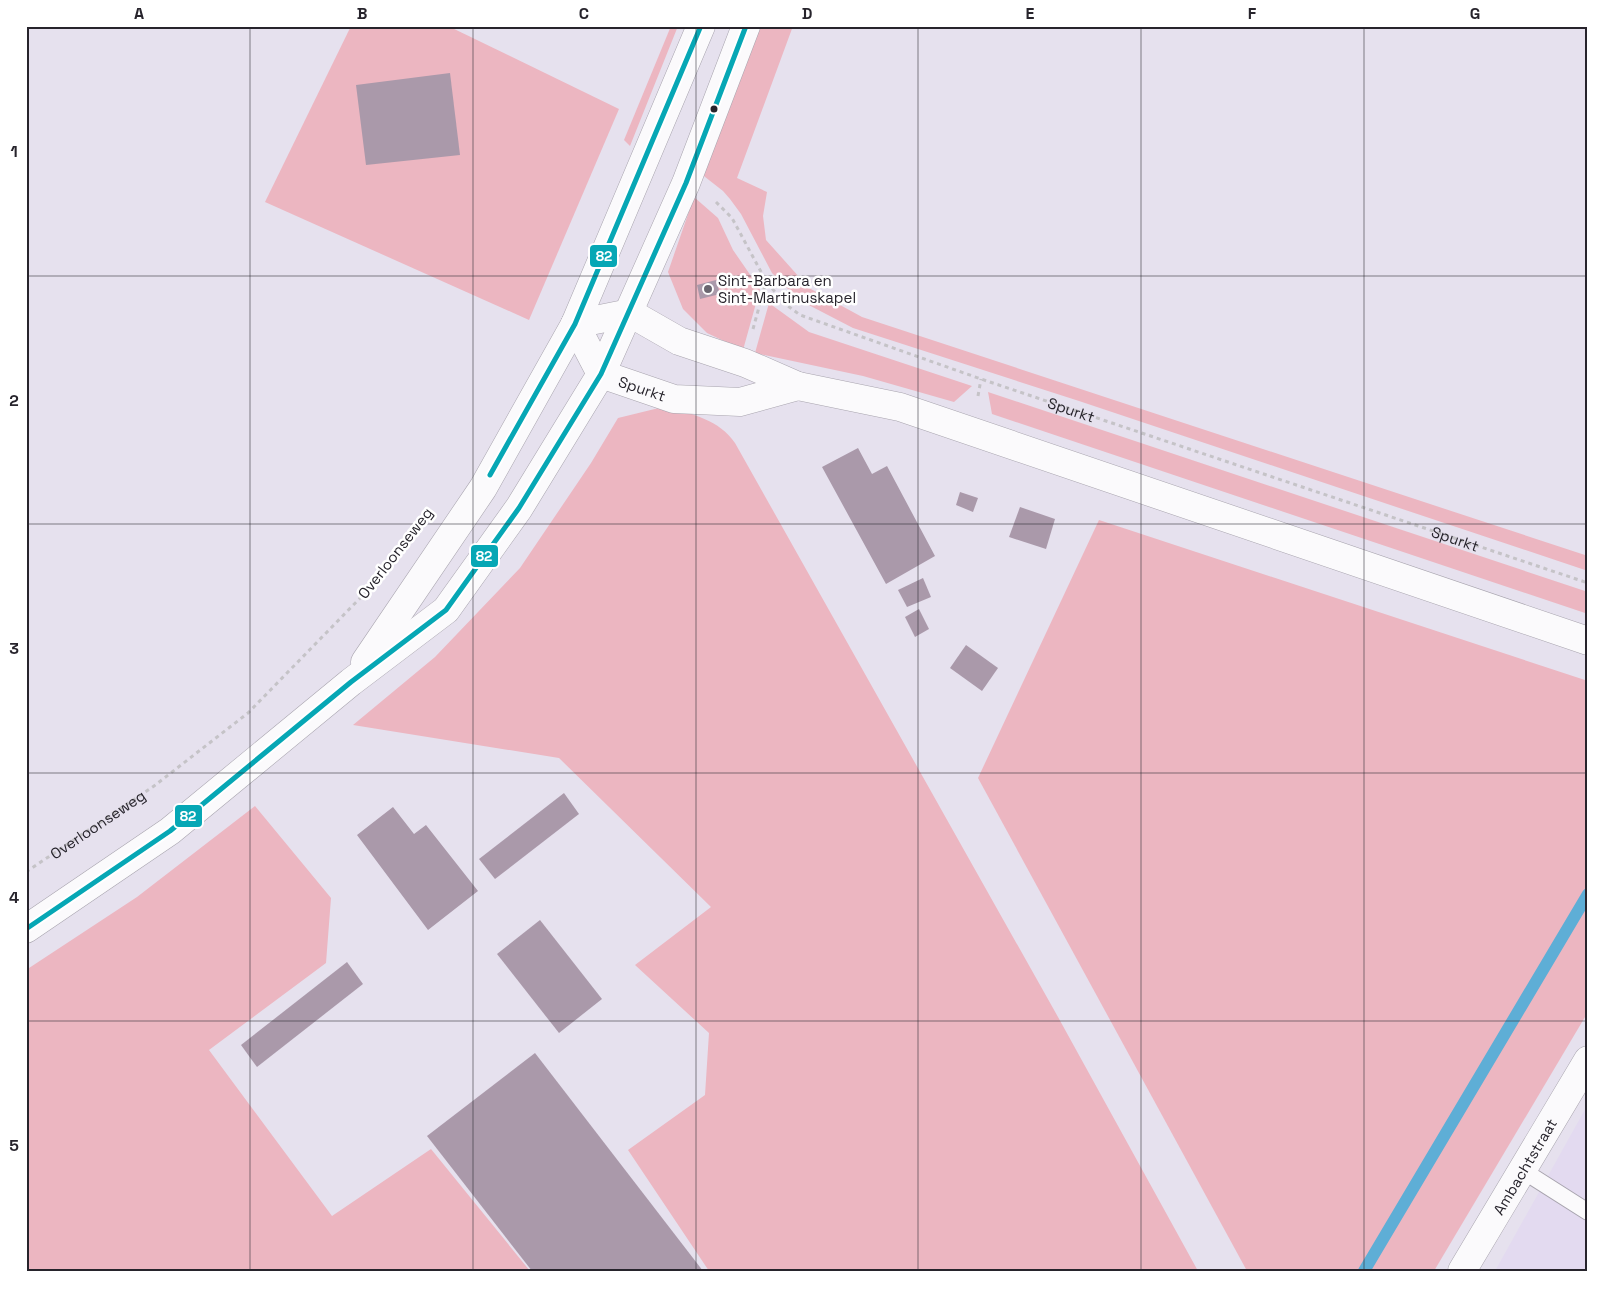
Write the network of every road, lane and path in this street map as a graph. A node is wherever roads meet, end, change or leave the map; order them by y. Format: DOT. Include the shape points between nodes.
graph roads {
  1 [pos="701,26"];
  2 [pos="746,26"];
  3 [pos="686,183"];
  4 [pos="766,282"];
  5 [pos="630,313"];
  6 [pos="575,324"];
  7 [pos="745,363"];
  8 [pos="601,374"];
  9 [pos="798,386"];
  10 [pos="1588,583"];
  11 [pos="370,588"];
  12 [pos="1588,641"];
  13 [pos="351,682"];
  14 [pos="26,872"];
  15 [pos="26,928"];
  16 [pos="1588,1060"];
  17 [pos="1522,1170"];
  18 [pos="1588,1212"];
  19 [pos="1462,1271"];
  1 -- 6 [label="street"];
  2 -- 3 [label="street"];
  3 -- 4 [label="path, Spurkt" via="707,193 732,218"];
  3 -- 5 [label="street"];
  4 -- 7 [label="path"];
  4 -- 10 [label="path, Spurkt" via="784,303 800,315"];
  5 -- 6 [label="street"];
  5 -- 7 [label="street, Spurkt" via="679,340"];
  5 -- 8 [label="street"];
  6 -- 8 [label="street, Spurkt"];
  6 -- 13 [label="street" via="483,488"];
  7 -- 9 [label="street, Spurkt"];
  8 -- 9 [label="street, Spurkt" via="674,399 740,402"];
  8 -- 13 [label="street" via="519,508 446,610"];
  9 -- 12 [label="street, Spurkt" via="900,407"];
  11 -- 14 [label="path, Overloonseweg" via="248,713 154,786"];
  13 -- 15 [label="street" via="170,831"];
  16 -- 17 [label="street, Ambachtstraat"];
  17 -- 18 [label="lane"];
  17 -- 19 [label="street, Ambachtstraat"];
}
